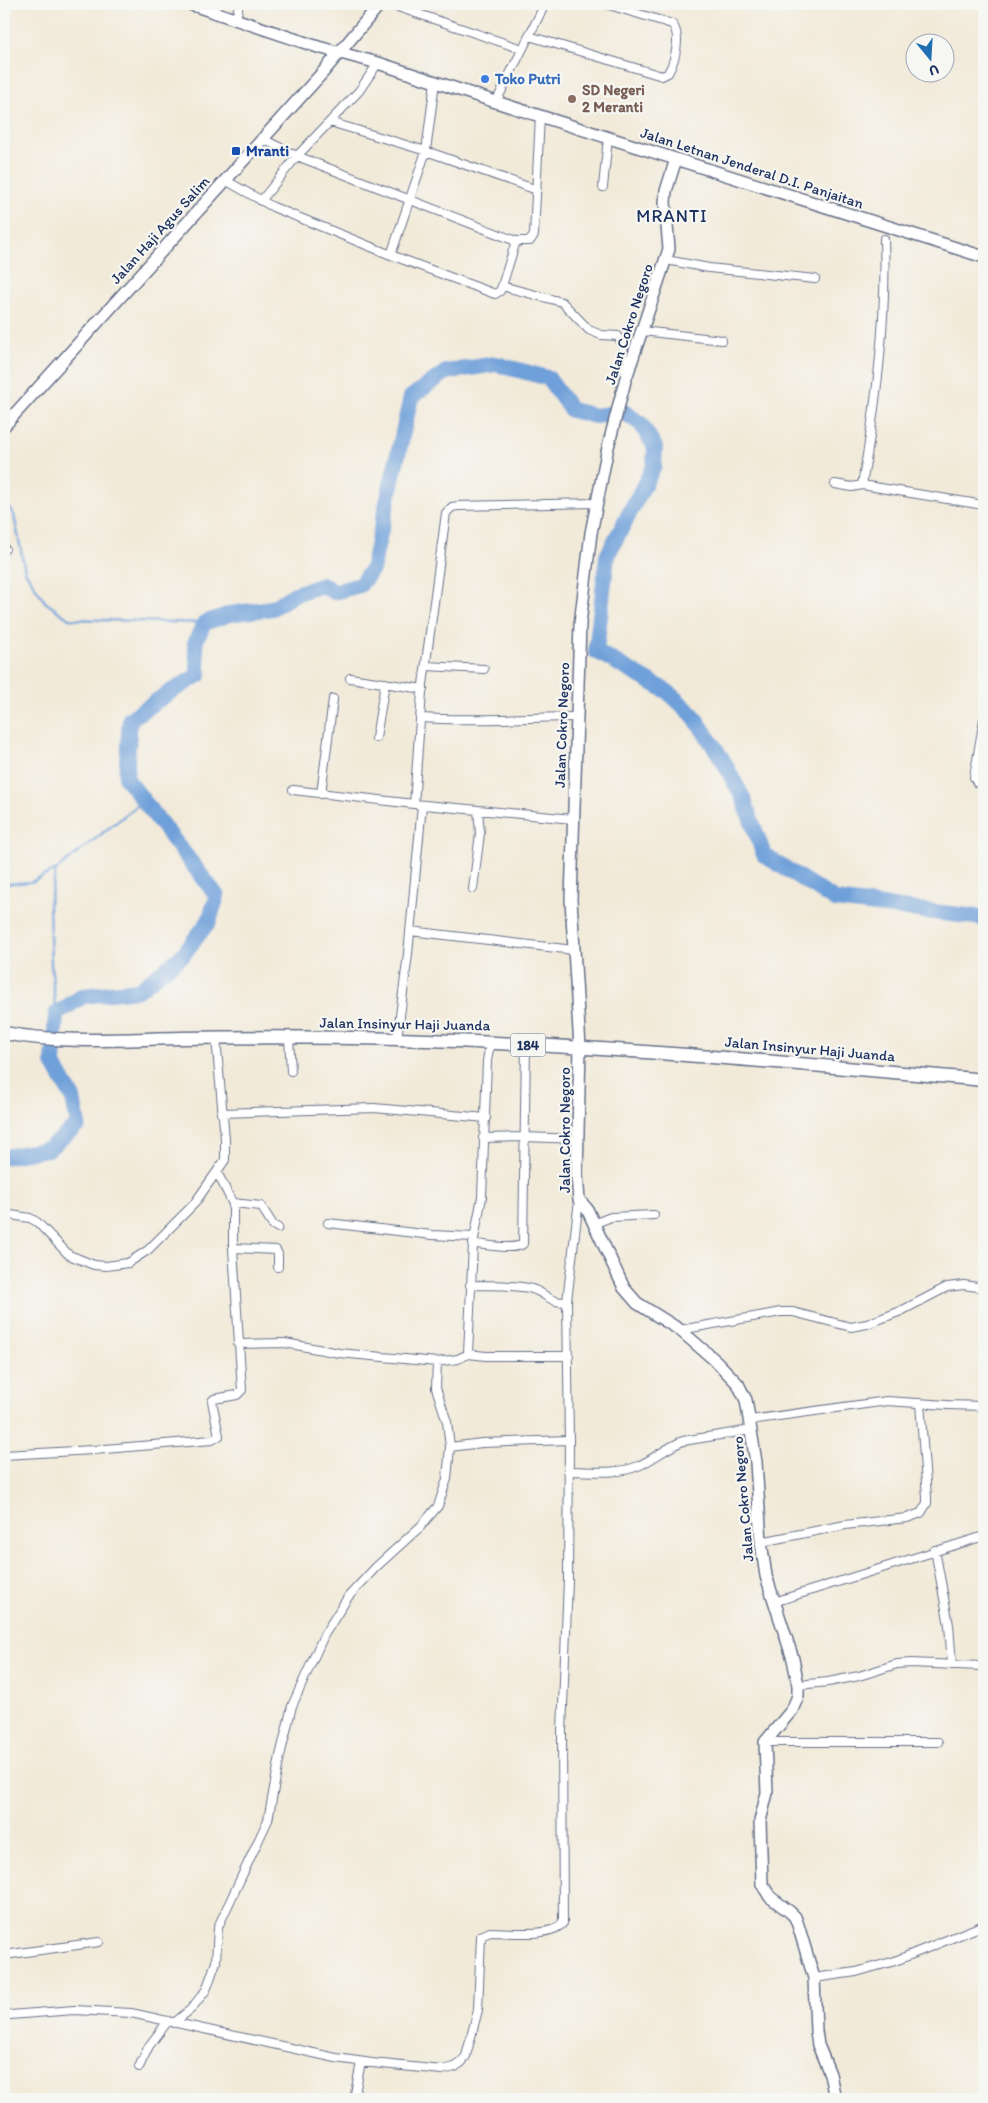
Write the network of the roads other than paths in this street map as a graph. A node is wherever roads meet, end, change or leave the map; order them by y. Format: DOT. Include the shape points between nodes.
graph roads {
  1 [pos="190,4"];
  2 [pos="239,4"];
  3 [pos="380,4"];
  4 [pos="389,4"];
  5 [pos="545,4"];
  6 [pos="606,4"];
  7 [pos="236,19"];
  8 [pos="529,36"];
  9 [pos="522,49"];
  10 [pos="339,52"];
  11 [pos="378,63"];
  12 [pos="436,82"];
  13 [pos="496,102"];
  14 [pos="540,116"];
  15 [pos="330,122"];
  16 [pos="261,138"];
  17 [pos="608,138"];
  18 [pos="426,151"];
  19 [pos="297,156"];
  20 [pos="676,159"];
  21 [pos="225,180"];
  22 [pos="603,187"];
  23 [pos="537,190"];
  24 [pos="408,200"];
  25 [pos="261,202"];
  26 [pos="884,239"];
  27 [pos="516,241"];
  28 [pos="391,255"];
  29 [pos="984,257"];
  30 [pos="666,260"];
  31 [pos="815,278"];
  32 [pos="502,286"];
  33 [pos="642,331"];
  34 [pos="722,340"];
  35 [pos="625,381"];
  36 [pos="4,426"];
  37 [pos="835,484"];
  38 [pos="862,486"];
  39 [pos="596,503"];
  40 [pos="984,505"];
  41 [pos="426,666"];
  42 [pos="484,669"];
  43 [pos="350,678"];
  44 [pos="385,683"];
  45 [pos="423,689"];
  46 [pos="333,699"];
  47 [pos="577,717"];
  48 [pos="420,718"];
  49 [pos="984,719"];
  50 [pos="376,738"];
  51 [pos="984,785"];
  52 [pos="293,790"];
  53 [pos="321,794"];
  54 [pos="418,805"];
  55 [pos="478,810"];
  56 [pos="573,820"];
  57 [pos="473,889"];
  58 [pos="410,931"];
  59 [pos="574,950"];
  60 [pos="4,1032"];
  61 [pos="216,1038"];
  62 [pos="290,1038"];
  63 [pos="396,1039"];
  64 [pos="490,1043"];
  65 [pos="526,1045"];
  66 [pos="580,1047"];
  67 [pos="291,1071"];
  68 [pos="984,1080"];
  69 [pos="222,1113"];
  70 [pos="486,1118"];
  71 [pos="524,1137"];
  72 [pos="483,1138"];
  73 [pos="578,1139"];
  74 [pos="217,1172"];
  75 [pos="579,1200"];
  76 [pos="233,1203"];
  77 [pos="4,1214"];
  78 [pos="654,1215"];
  79 [pos="328,1223"];
  80 [pos="593,1224"];
  81 [pos="278,1228"];
  82 [pos="473,1240"];
  83 [pos="233,1248"];
  84 [pos="278,1267"];
  85 [pos="470,1285"];
  86 [pos="984,1288"];
  87 [pos="567,1301"];
  88 [pos="680,1330"];
  89 [pos="238,1344"];
  90 [pos="468,1354"];
  91 [pos="569,1356"];
  92 [pos="437,1362"];
  93 [pos="920,1403"];
  94 [pos="984,1406"];
  95 [pos="751,1425"];
  96 [pos="569,1440"];
  97 [pos="450,1447"];
  98 [pos="4,1455"];
  99 [pos="568,1471"];
  100 [pos="984,1536"];
  101 [pos="761,1542"];
  102 [pos="935,1550"];
  103 [pos="774,1602"];
  104 [pos="952,1665"];
  105 [pos="981,1666"];
  106 [pos="798,1685"];
  107 [pos="765,1742"];
  108 [pos="938,1742"];
  109 [pos="984,1925"];
  110 [pos="99,1942"];
  111 [pos="4,1955"];
  112 [pos="814,1978"];
  113 [pos="5,2013"];
  114 [pos="171,2022"];
  115 [pos="361,2062"];
  116 [pos="139,2067"];
  117 [pos="354,2099"];
  118 [pos="835,2099"];
  1 -- 7 [label="street, Jalan Letnan Jenderal D.I. Panjaitan"];
  2 -- 7 [label="street"];
  3 -- 10 [label="street, Jalan Haji Agus Salim"];
  4 -- 9 [label="street"];
  5 -- 8 [label="street"];
  6 -- 8 [label="street" via="675,27 678,35 668,73 662,76"];
  7 -- 10 [label="street, Jalan Letnan Jenderal D.I. Panjaitan"];
  8 -- 9 [label="street"];
  9 -- 13 [label="street"];
  10 -- 11 [label="street, Jalan Letnan Jenderal D.I. Panjaitan"];
  10 -- 16 [label="street, Jalan Haji Agus Salim"];
  11 -- 12 [label="street, Jalan Letnan Jenderal D.I. Panjaitan"];
  11 -- 15 [label="street" via="359,91"];
  12 -- 13 [label="street, Jalan Letnan Jenderal D.I. Panjaitan"];
  12 -- 18 [label="street"];
  13 -- 14 [label="street, Jalan Letnan Jenderal D.I. Panjaitan"];
  14 -- 17 [label="street, Jalan Letnan Jenderal D.I. Panjaitan"];
  14 -- 23 [label="street"];
  15 -- 18 [label="street"];
  15 -- 19 [label="street"];
  16 -- 19 [label="street"];
  16 -- 21 [label="street, Jalan Haji Agus Salim"];
  17 -- 20 [label="street, Jalan Letnan Jenderal D.I. Panjaitan"];
  17 -- 22 [label="street"];
  18 -- 23 [label="street"];
  18 -- 24 [label="street"];
  19 -- 24 [label="street"];
  19 -- 25 [label="street"];
  20 -- 29 [label="street, Jalan Letnan Jenderal D.I. Panjaitan"];
  20 -- 30 [label="street, Jalan Cokro Negoro" via="666,191 669,249"];
  21 -- 25 [label="street"];
  21 -- 36 [label="street, Jalan Haji Agus Salim"];
  23 -- 27 [label="street" via="533,239"];
  24 -- 27 [label="street"];
  24 -- 28 [label="street"];
  25 -- 28 [label="street"];
  26 -- 38 [label="street" via="886,284"];
  27 -- 32 [label="street"];
  28 -- 32 [label="street" via="487,292 498,293"];
  30 -- 31 [label="street" via="709,268"];
  30 -- 33 [label="street, Jalan Cokro Negoro"];
  32 -- 35 [label="street" via="562,302 589,330 618,336 623,345"];
  33 -- 34 [label="street"];
  33 -- 35 [label="street, Jalan Cokro Negoro"];
  35 -- 39 [label="street, Jalan Cokro Negoro"];
  37 -- 38 [label="street"];
  38 -- 40 [label="street"];
  39 -- 41 [label="street" via="475,504 449,510 443,533"];
  39 -- 47 [label="street, Jalan Cokro Negoro" via="580,624"];
  41 -- 42 [label="street"];
  41 -- 45 [label="street"];
  43 -- 44 [label="street"];
  44 -- 45 [label="street"];
  44 -- 50 [label="street"];
  45 -- 48 [label="street"];
  46 -- 53 [label="street"];
  47 -- 48 [label="street" via="461,721"];
  47 -- 56 [label="street, Jalan Cokro Negoro"];
  48 -- 54 [label="street"];
  49 -- 51 [label="street" via="974,777"];
  52 -- 53 [label="street"];
  53 -- 54 [label="street"];
  54 -- 55 [label="street"];
  54 -- 58 [label="street"];
  55 -- 56 [label="street"];
  55 -- 57 [label="street" via="480,833"];
  56 -- 59 [label="street, Jalan Cokro Negoro" via="571,900"];
  58 -- 59 [label="street"];
  58 -- 63 [label="street"];
  59 -- 66 [label="street, Jalan Cokro Negoro"];
  60 -- 61 [label="main road, Jalan Insinyur Haji Juanda / 184" via="70,1040"];
  61 -- 62 [label="main road, Jalan Insinyur Haji Juanda / 184"];
  61 -- 69 [label="street"];
  62 -- 63 [label="main road, Jalan Insinyur Haji Juanda / 184"];
  62 -- 67 [label="street"];
  63 -- 64 [label="main road, Jalan Insinyur Haji Juanda / 184"];
  64 -- 65 [label="main road, Jalan Insinyur Haji Juanda / 184"];
  64 -- 70 [label="street"];
  65 -- 66 [label="main road, Jalan Insinyur Haji Juanda / 184"];
  65 -- 71 [label="street"];
  66 -- 68 [label="main road, Jalan Insinyur Haji Juanda / 184"];
  66 -- 73 [label="street, Jalan Cokro Negoro"];
  69 -- 70 [label="street" via="366,1108"];
  69 -- 74 [label="street" via="226,1152"];
  70 -- 72 [label="street"];
  71 -- 72 [label="street"];
  71 -- 73 [label="street"];
  71 -- 82 [label="street" via="523,1244 506,1246"];
  72 -- 82 [label="street" via="482,1197"];
  73 -- 75 [label="street, Jalan Cokro Negoro"];
  74 -- 76 [label="street"];
  74 -- 77 [label="street" via="194,1204 148,1250 138,1258 116,1265 80,1261 69,1255 37,1222"];
  75 -- 80 [label="street, Jalan Cokro Negoro"];
  75 -- 87 [label="street"];
  76 -- 81 [label="street" via="261,1206"];
  76 -- 83 [label="street"];
  78 -- 80 [label="street" via="611,1217"];
  79 -- 82 [label="street"];
  80 -- 88 [label="street, Jalan Cokro Negoro" via="624,1288 637,1303"];
  82 -- 85 [label="street"];
  83 -- 84 [label="street" via="276,1250"];
  83 -- 89 [label="street"];
  85 -- 87 [label="street" via="532,1289 552,1301"];
  85 -- 90 [label="street"];
  86 -- 88 [label="street" via="947,1287 901,1311 860,1326 781,1312"];
  87 -- 91 [label="street"];
  88 -- 95 [label="street, Jalan Cokro Negoro" via="738,1384 746,1400"];
  89 -- 92 [label="street" via="285,1343 345,1354"];
  89 -- 98 [label="street" via="242,1390 237,1395 212,1402 219,1433 216,1439"];
  90 -- 91 [label="street"];
  90 -- 92 [label="street"];
  91 -- 96 [label="street"];
  92 -- 97 [label="street" via="436,1388 447,1422"];
  93 -- 94 [label="street"];
  93 -- 95 [label="street" via="881,1401"];
  93 -- 101 [label="street" via="927,1497 921,1513"];
  95 -- 99 [label="street" via="672,1444 628,1469"];
  95 -- 101 [label="street, Jalan Cokro Negoro"];
  96 -- 97 [label="street"];
  96 -- 99 [label="street"];
  97 -- 114 [label="street" via="447,1479 438,1506 348,1597 324,1635 292,1706 268,1820 218,1927 216,1962 206,1990 191,2010"];
  99 -- 115 [label="street" via="568,1580 562,1731 563,1923 559,1928 546,1932 490,1932 481,1936 478,2010 466,2056 455,2067 442,2070"];
  100 -- 102 [label="street"];
  101 -- 103 [label="street, Jalan Cokro Negoro"];
  102 -- 103 [label="street"];
  102 -- 104 [label="street" via="949,1624"];
  103 -- 106 [label="street, Jalan Cokro Negoro"];
  104 -- 105 [label="street"];
  104 -- 106 [label="street" via="897,1664 859,1676"];
  106 -- 107 [label="street, Jalan Cokro Negoro" via="798,1696 792,1710"];
  107 -- 108 [label="street"];
  107 -- 112 [label="street" via="767,1793 760,1821 762,1884 770,1897 794,1917"];
  109 -- 112 [label="street" via="895,1961 856,1972"];
  110 -- 111 [label="street"];
  112 -- 118 [label="street" via="818,2045 830,2074"];
  113 -- 114 [label="street" via="107,2011"];
  114 -- 115 [label="street"];
  114 -- 116 [label="street" via="149,2046"];
  115 -- 117 [label="street"];
}
